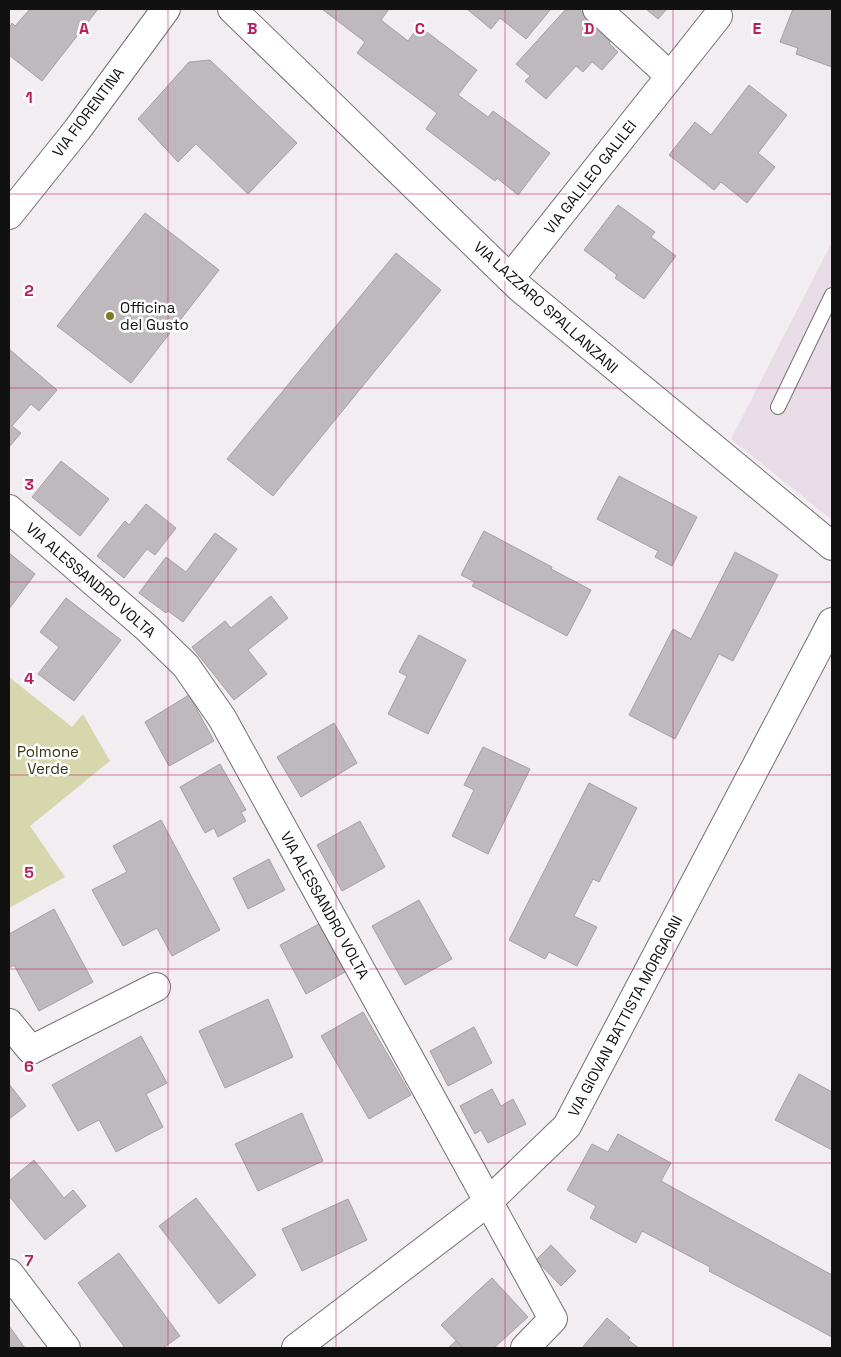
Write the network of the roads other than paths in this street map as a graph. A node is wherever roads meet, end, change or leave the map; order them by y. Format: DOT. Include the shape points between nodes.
graph roads {
  1 [pos="166,9"];
  2 [pos="232,9"];
  3 [pos="597,9"];
  4 [pos="718,16"];
  5 [pos="670,76"];
  6 [pos="9,215"];
  7 [pos="510,278"];
  8 [pos="832,295"];
  9 [pos="778,407"];
  10 [pos="9,509"];
  11 [pos="832,546"];
  12 [pos="832,622"];
  13 [pos="156,987"];
  14 [pos="9,1023"];
  15 [pos="488,1202"];
  16 [pos="9,1273"];
  17 [pos="66,1348"];
  18 [pos="296,1348"];
  19 [pos="525,1348"];
  1 -- 6 [label="street, VIA FIORENTINA" via="77,130"];
  2 -- 7 [label="street, VIA LAZZARO SPALLANZANI"];
  3 -- 5 [label="street"];
  4 -- 5 [label="street, VIA GALILEO GALILEI"];
  5 -- 7 [label="street, VIA GALILEO GALILEI"];
  7 -- 11 [label="street, VIA LAZZARO SPALLANZANI"];
  8 -- 9 [label="lane"];
  10 -- 15 [label="street, VIA ALESSANDRO VOLTA" via="147,628 191,673 226,727"];
  12 -- 15 [label="street, VIA GIOVAN BATTISTA MORGAGNI" via="568,1126"];
  13 -- 14 [label="street" via="31,1050"];
  15 -- 18 [label="street, VIA GIOVAN BATTISTA MORGAGNI"];
  15 -- 19 [label="street, VIA ALESSANDRO VOLTA" via="553,1319"];
  16 -- 17 [label="street"];
}
